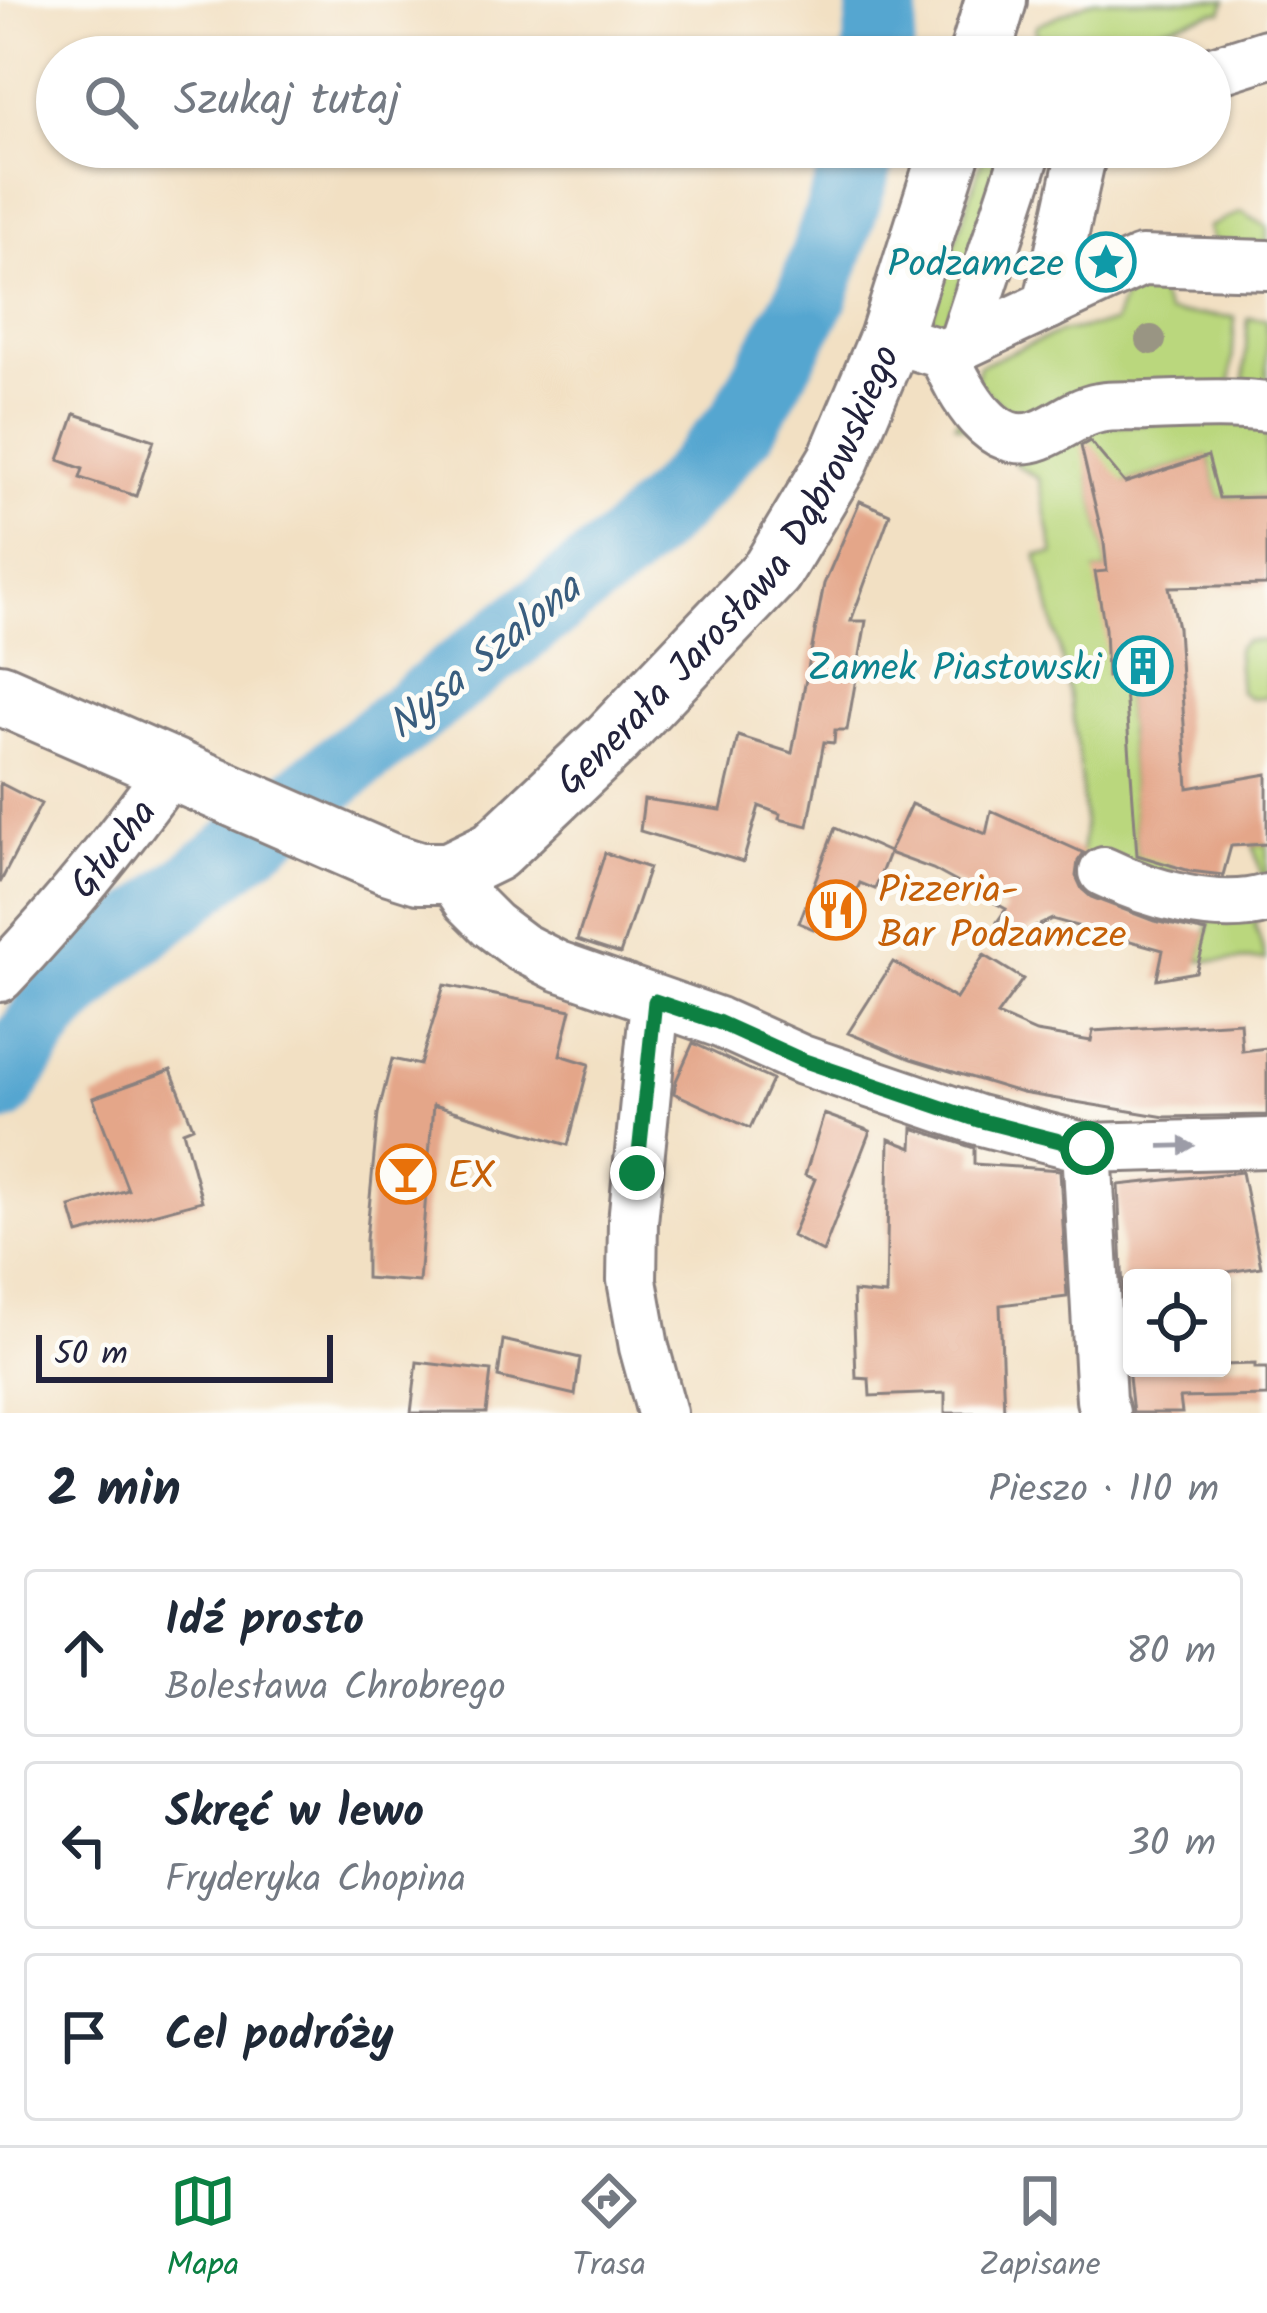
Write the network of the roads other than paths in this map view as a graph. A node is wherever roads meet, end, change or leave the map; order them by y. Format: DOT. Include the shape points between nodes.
graph roads {
  1 [pos="1267,54"];
  2 [pos="1231,65"];
  3 [pos="949,168"];
  4 [pos="1018,168"];
  5 [pos="1078,168"];
  6 [pos="1267,265"];
  7 [pos="1048,305"];
  8 [pos="932,345"];
  9 [pos="1267,407"];
  10 [pos="0,694"];
  11 [pos="183,774"];
  12 [pos="1104,872"];
  13 [pos="449,873"];
  14 [pos="1267,899"];
  15 [pos="7,959"];
  16 [pos="655,1001"];
  17 [pos="1267,1143"];
  18 [pos="1087,1148"];
  19 [pos="662,1413"];
  20 [pos="1105,1413"];
  1 -- 2 [label="street"];
  3 -- 8 [label="main road, Generała Jarosława Dąbrowskiego"];
  4 -- 8 [label="street"];
  5 -- 7 [label="street"];
  6 -- 7 [label="street" via="1141,261"];
  7 -- 8 [label="street"];
  8 -- 9 [label="street" via="987,425 1015,436 1040,435 1100,408"];
  8 -- 13 [label="main road, Generała Jarosława Dąbrowskiego" via="838,460 772,571 550,800 494,851"];
  10 -- 11 [label="main road"];
  11 -- 13 [label="main road" via="387,863"];
  11 -- 15 [label="street, Głucha"];
  12 -- 14 [label="street" via="1172,898"];
  13 -- 16 [label="street" via="480,913 521,946"];
  16 -- 18 [label="street" via="978,1120"];
  16 -- 19 [label="street" via="632,1280"];
  18 -- 17 [label="street, one-way"];
  18 -- 20 [label="street"];
}
